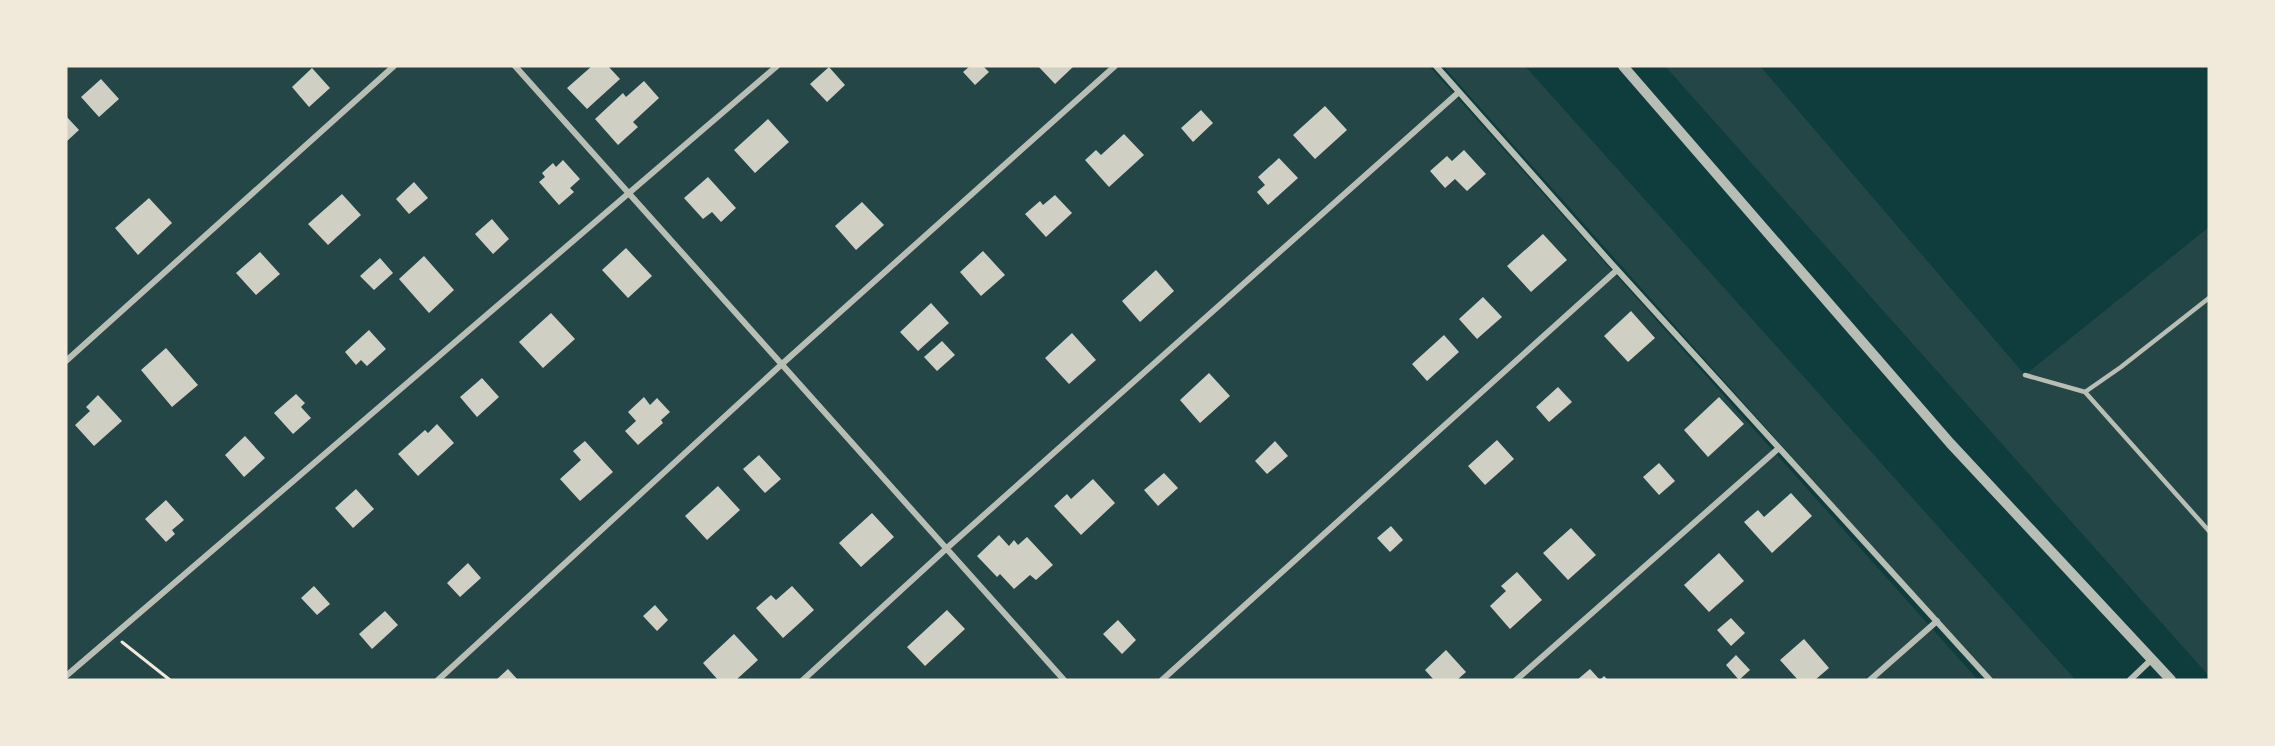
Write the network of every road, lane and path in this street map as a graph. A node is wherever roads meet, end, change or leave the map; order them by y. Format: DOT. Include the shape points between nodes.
graph roads {
  1 [pos="394,66"];
  2 [pos="514,66"];
  3 [pos="777,66"];
  4 [pos="1115,66"];
  5 [pos="1436,66"];
  6 [pos="1623,66"];
  7 [pos="1459,92"];
  8 [pos="629,195"];
  9 [pos="1617,270"];
  10 [pos="2209,298"];
  11 [pos="66,361"];
  12 [pos="783,364"];
  13 [pos="2025,375"];
  14 [pos="2085,392"];
  15 [pos="1779,448"];
  16 [pos="2209,531"];
  17 [pos="947,548"];
  18 [pos="1937,621"];
  19 [pos="113,635"];
  20 [pos="2153,659"];
  21 [pos="66,676"];
  22 [pos="170,680"];
  23 [pos="438,680"];
  24 [pos="803,680"];
  25 [pos="1064,680"];
  26 [pos="1162,680"];
  27 [pos="1516,680"];
  28 [pos="1870,680"];
  29 [pos="1990,680"];
  30 [pos="2130,680"];
  31 [pos="2171,680"];
  1 -- 11 [label="street"];
  2 -- 8 [label="street"];
  3 -- 8 [label="street"];
  4 -- 12 [label="street"];
  5 -- 7 [label="street"];
  6 -- 20 [label="street" via="1950,443"];
  7 -- 9 [label="street"];
  7 -- 17 [label="street"];
  8 -- 12 [label="street"];
  8 -- 19 [label="street"];
  9 -- 15 [label="street"];
  9 -- 26 [label="street"];
  10 -- 14 [label="lane"];
  12 -- 17 [label="street"];
  12 -- 23 [label="street"];
  13 -- 14 [label="lane"];
  14 -- 16 [label="lane"];
  15 -- 18 [label="street"];
  15 -- 27 [label="street"];
  17 -- 24 [label="street"];
  17 -- 25 [label="street"];
  18 -- 28 [label="street"];
  18 -- 29 [label="street"];
  19 -- 21 [label="street"];
  19 -- 22 [label="path"];
  20 -- 30 [label="street"];
  20 -- 31 [label="street"];
}
